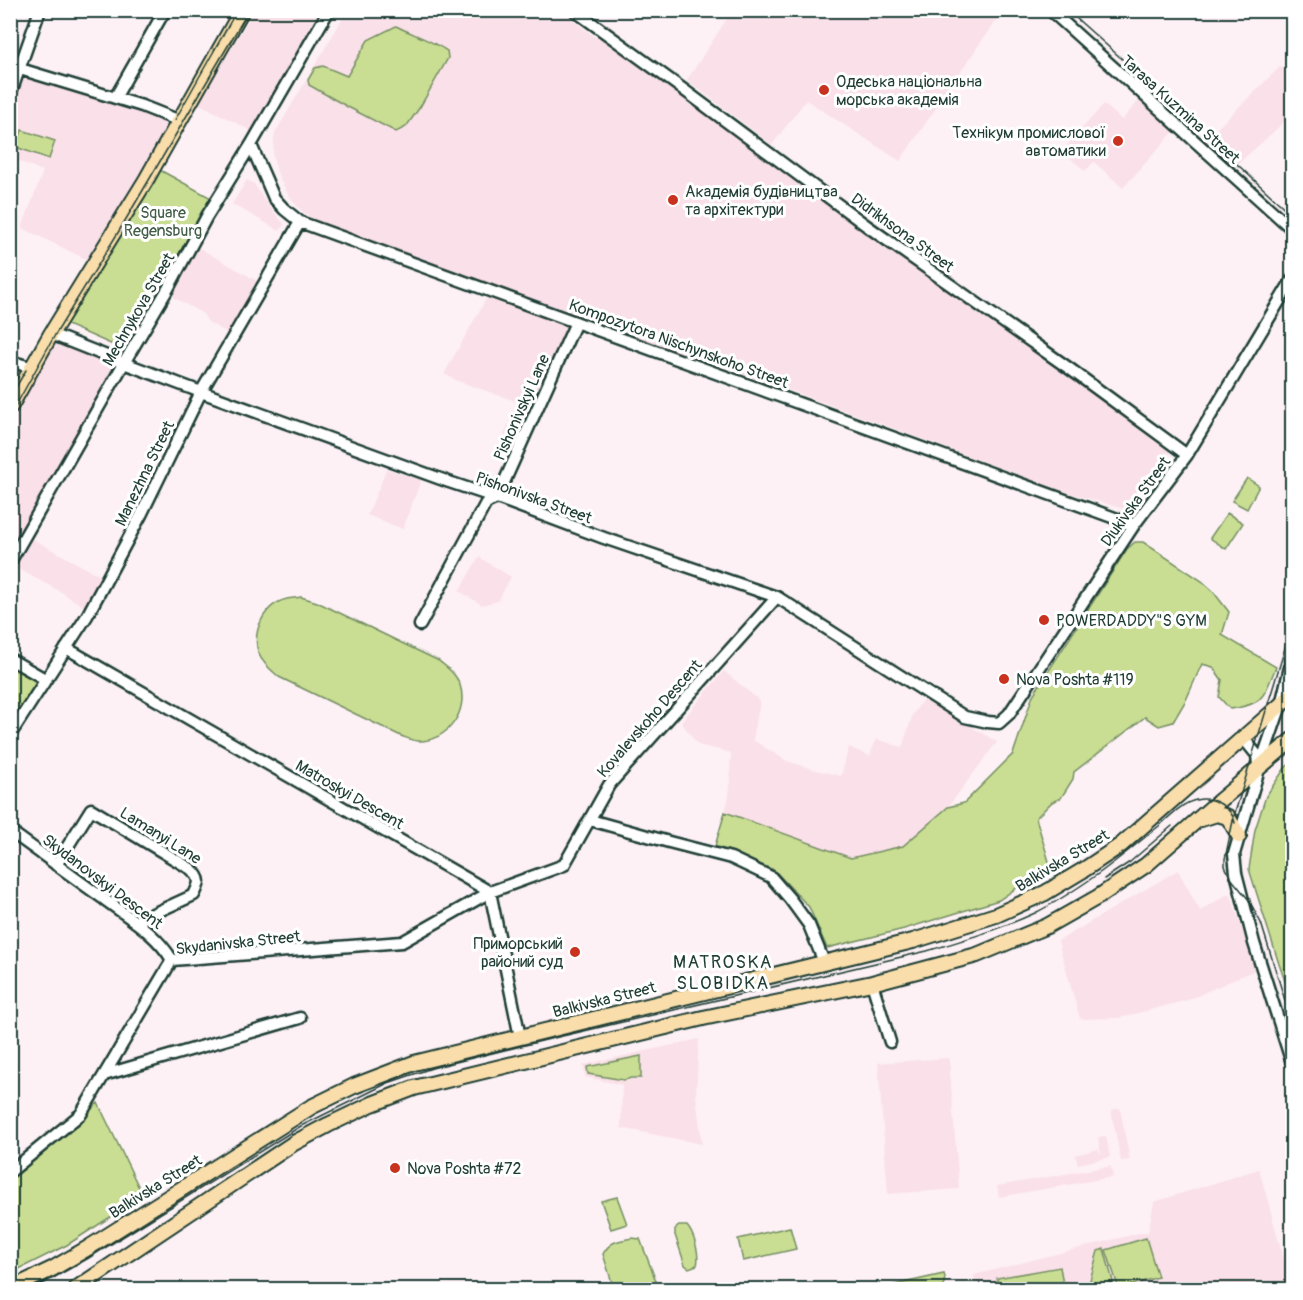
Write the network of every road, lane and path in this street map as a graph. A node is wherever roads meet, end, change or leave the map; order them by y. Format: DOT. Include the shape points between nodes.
graph roads {
  1 [pos="40,10"];
  2 [pos="165,10"];
  3 [pos="242,10"];
  4 [pos="329,10"];
  5 [pos="574,10"];
  6 [pos="1050,10"];
  7 [pos="20,69"];
  8 [pos="10,95"];
  9 [pos="115,98"];
  10 [pos="180,121"];
  11 [pos="251,145"];
  12 [pos="300,222"];
  13 [pos="1290,223"];
  14 [pos="1293,280"];
  15 [pos="576,322"];
  16 [pos="51,334"];
  17 [pos="10,361"];
  18 [pos="124,363"];
  19 [pos="33,368"];
  20 [pos="201,392"];
  21 [pos="10,407"];
  22 [pos="1187,455"];
  23 [pos="497,498"];
  24 [pos="1134,525"];
  25 [pos="10,562"];
  26 [pos="777,597"];
  27 [pos="420,625"];
  28 [pos="66,648"];
  29 [pos="10,658"];
  30 [pos="1292,659"];
  31 [pos="45,679"];
  32 [pos="1293,695"];
  33 [pos="1281,705"];
  34 [pos="988,722"];
  35 [pos="10,735"];
  36 [pos="1244,739"];
  37 [pos="1293,740"];
  38 [pos="1259,769"];
  39 [pos="590,820"];
  40 [pos="1196,821"];
  41 [pos="10,831"];
  42 [pos="1239,836"];
  43 [pos="57,865"];
  44 [pos="490,892"];
  45 [pos="135,922"];
  46 [pos="172,960"];
  47 [pos="824,962"];
  48 [pos="872,983"];
  49 [pos="300,1018"];
  50 [pos="520,1038"];
  51 [pos="890,1042"];
  52 [pos="1293,1063"];
  53 [pos="104,1075"];
  54 [pos="10,1173"];
  55 [pos="10,1289"];
  56 [pos="74,1290"];
  1 -- 7 [label="street"];
  2 -- 9 [label="street"];
  3 -- 10 [label="main road"];
  4 -- 11 [label="street, Mechnykova Street"];
  5 -- 22 [label="street, Didrikhsona Street"];
  6 -- 13 [label="street, Tarasa Kuzmina Street"];
  7 -- 8 [label="street"];
  7 -- 9 [label="street"];
  9 -- 10 [label="street"];
  10 -- 16 [label="main road"];
  11 -- 12 [label="street, Kompozytora Nischynskoho Street" via="274,198"];
  11 -- 18 [label="street, Mechnykova Street"];
  12 -- 15 [label="street, Kompozytora Nischynskoho Street"];
  12 -- 20 [label="street, Manezhna Street"];
  14 -- 22 [label="street, Diukivska Street"];
  15 -- 23 [label="street, Pishonivskyi Lane"];
  15 -- 24 [label="street, Kompozytora Nischynskoho Street"];
  16 -- 18 [label="street, Pishonivska Street"];
  16 -- 19 [label="main road"];
  17 -- 19 [label="street"];
  18 -- 20 [label="street, Pishonivska Street"];
  18 -- 25 [label="street, Mechnykova Street"];
  19 -- 21 [label="main road"];
  20 -- 23 [label="street, Pishonivska Street"];
  20 -- 28 [label="street, Manezhna Street" via="141,515"];
  22 -- 24 [label="street, Diukivska Street"];
  23 -- 26 [label="street, Pishonivska Street"];
  23 -- 27 [label="street, Pishonivskyi Lane" via="486,503"];
  24 -- 34 [label="street, Diukivska Street" via="1009,714 999,723"];
  26 -- 34 [label="street, Pishonivska Street" via="965,717"];
  26 -- 39 [label="street, Kovalevskoho Descent" via="609,785"];
  28 -- 31 [label="street, Manezhna Street"];
  28 -- 44 [label="street, Matroskyi Descent"];
  29 -- 31 [label="street"];
  30 -- 33 [label="street"];
  31 -- 35 [label="street, Manezhna Street"];
  32 -- 33 [label="main road, Balkivska Street"];
  33 -- 36 [label="main road, Balkivska Street"];
  33 -- 38 [label="street"];
  36 -- 38 [label="street" via="1257,755"];
  36 -- 47 [label="main road, Balkivska Street" via="1121,845 1045,893 996,915 934,935"];
  37 -- 38 [label="main road"];
  38 -- 40 [label="main road"];
  38 -- 42 [label="street"];
  39 -- 44 [label="street, Kovalevskoho Descent" via="564,865"];
  39 -- 47 [label="street" via="731,858 771,877 809,925"];
  40 -- 42 [label="main road" via="1216,814 1228,817"];
  40 -- 48 [label="main road" via="1146,865 1047,926 977,955"];
  41 -- 43 [label="street, Skydanovskyi Descent"];
  42 -- 52 [label="street" via="1234,854 1236,873"];
  43 -- 45 [label="street, Skydanovskyi Descent"];
  43 -- 45 [label="street, Lamanyi Lane" via="90,809 196,874 199,880 194,895"];
  44 -- 46 [label="street, Skydanivska Street" via="402,942"];
  44 -- 50 [label="street"];
  45 -- 46 [label="street, Skydanovskyi Descent" via="159,941"];
  46 -- 53 [label="street, Skydanivska Street"];
  47 -- 50 [label="main road, Balkivska Street"];
  48 -- 51 [label="street"];
  48 -- 56 [label="main road" via="476,1072 372,1104 294,1143"];
  49 -- 53 [label="street"];
  50 -- 55 [label="main road, Balkivska Street" via="414,1063 311,1107 70,1258"];
  53 -- 54 [label="street, Skydanivska Street" via="81,1114"];
}
